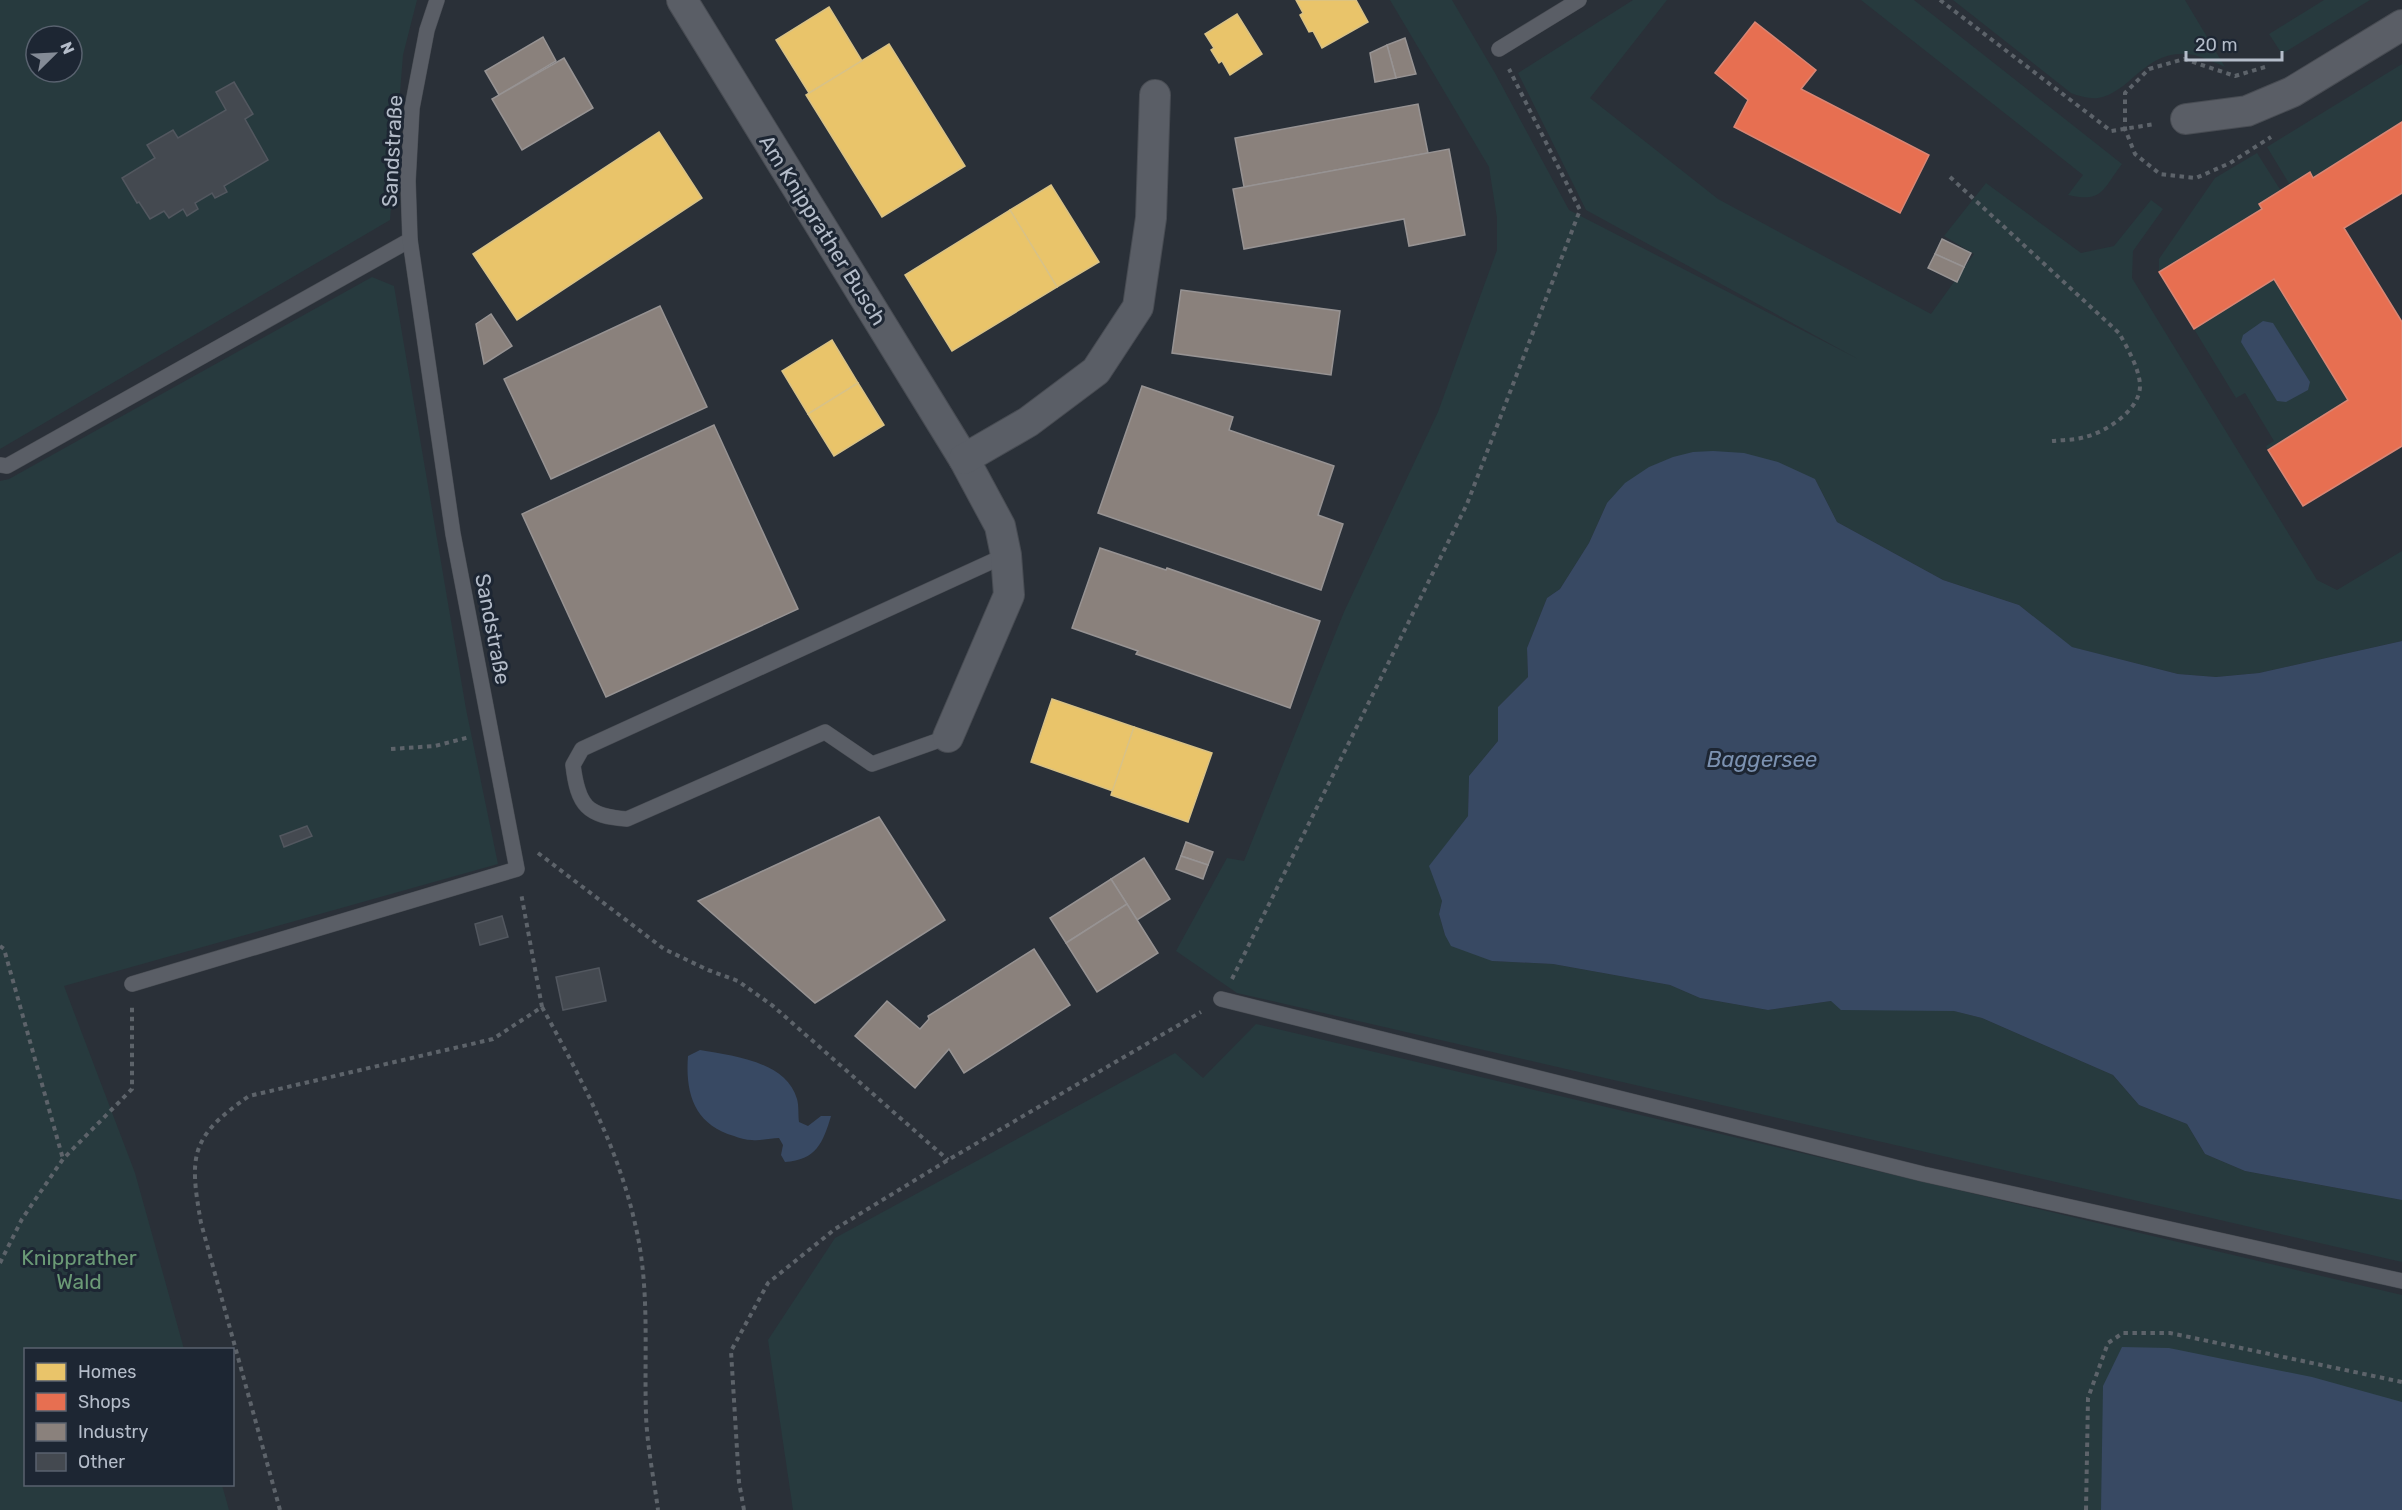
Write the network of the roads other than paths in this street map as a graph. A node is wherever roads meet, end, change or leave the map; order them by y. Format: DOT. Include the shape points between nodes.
graph roads {
  1 [pos="437,0"];
  2 [pos="682,0"];
  3 [pos="1580,0"];
  4 [pos="2402,25"];
  5 [pos="1499,49"];
  6 [pos="1155,95"];
  7 [pos="2186,119"];
  8 [pos="410,240"];
  9 [pos="964,459"];
  10 [pos="0,465"];
  11 [pos="1006,555"];
  12 [pos="948,737"];
  13 [pos="132,984"];
  14 [pos="1221,999"];
  15 [pos="2402,1281"];
  1 -- 8 [label="lane, Sandstraße" via="412,108"];
  2 -- 9 [label="street, Am Knipprather Busch"];
  3 -- 5 [label="lane"];
  4 -- 7 [label="street" via="2292,92 2247,111"];
  6 -- 9 [label="street" via="1151,218 1138,307 1095,371 1028,422"];
  8 -- 10 [label="lane" via="7,466"];
  8 -- 13 [label="lane, Sandstraße" via="453,534 517,869"];
  9 -- 11 [label="street, Am Knipprather Busch" via="999,526"];
  11 -- 12 [label="street, Am Knipprather Busch" via="1009,595"];
  11 -- 12 [label="lane" via="582,749 573,765 586,807 599,816 627,819 825,732 872,764"];
  14 -- 15 [label="lane" via="1923,1174"];
}
